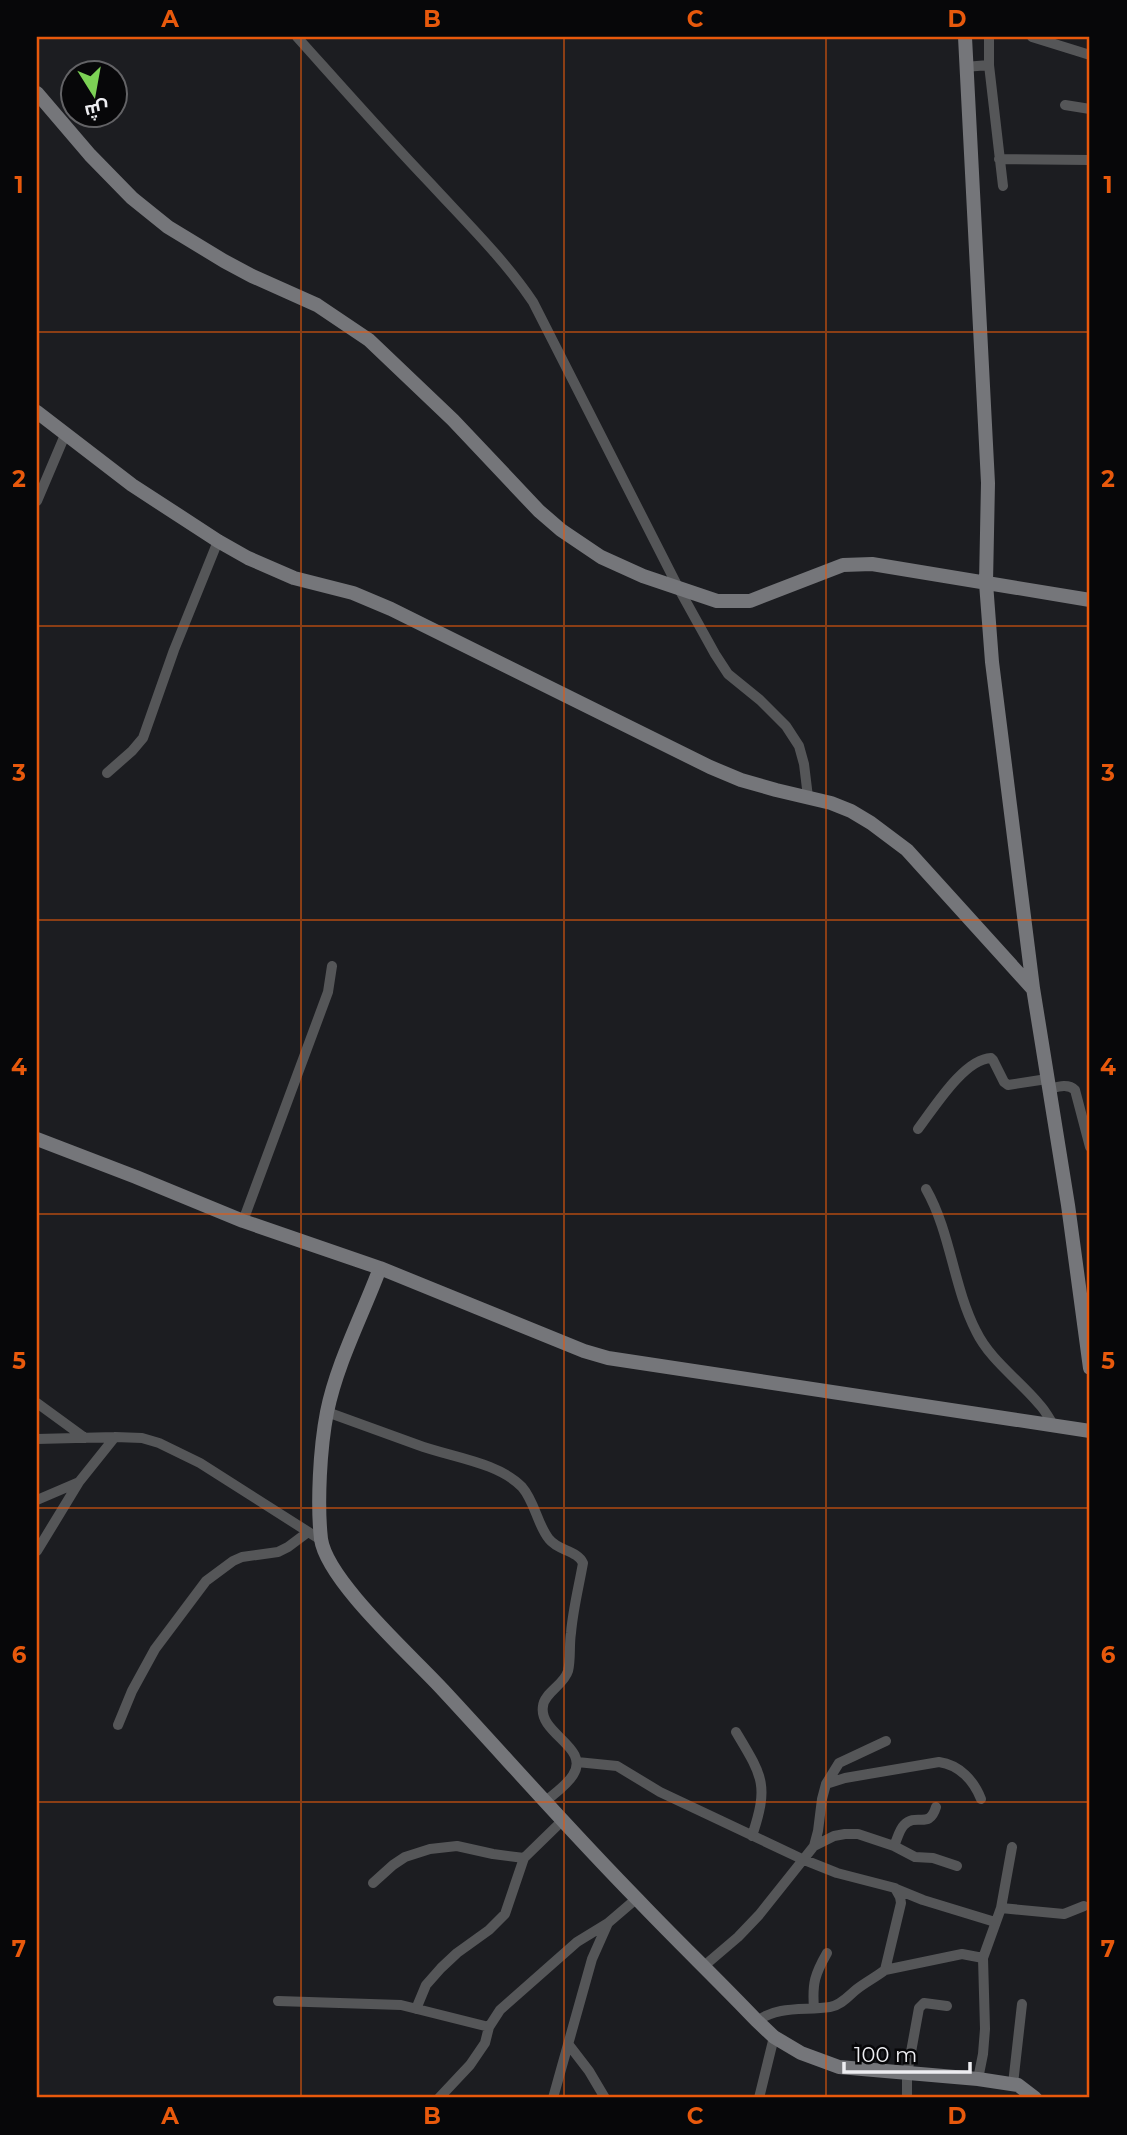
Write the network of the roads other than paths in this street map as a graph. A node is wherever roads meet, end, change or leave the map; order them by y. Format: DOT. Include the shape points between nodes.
graph roads {
  1 [pos="297,37"];
  2 [pos="965,37"];
  3 [pos="989,37"];
  4 [pos="1032,37"];
  5 [pos="1090,55"];
  6 [pos="989,65"];
  7 [pos="965,67"];
  8 [pos="37,93"];
  9 [pos="1065,105"];
  10 [pos="1090,109"];
  11 [pos="999,159"];
  12 [pos="1090,160"];
  13 [pos="1003,186"];
  14 [pos="37,412"];
  15 [pos="65,435"];
  16 [pos="37,501"];
  17 [pos="218,541"];
  18 [pos="986,583"];
  19 [pos="679,589"];
  20 [pos="1090,600"];
  21 [pos="107,773"];
  22 [pos="808,797"];
  23 [pos="332,966"];
  24 [pos="1032,988"];
  25 [pos="1048,1084"];
  26 [pos="918,1129"];
  27 [pos="37,1139"];
  28 [pos="1090,1147"];
  29 [pos="926,1189"];
  30 [pos="243,1221"];
  31 [pos="380,1268"];
  32 [pos="1090,1368"];
  33 [pos="37,1403"];
  34 [pos="327,1412"];
  35 [pos="1054,1426"];
  36 [pos="1090,1431"];
  37 [pos="115,1437"];
  38 [pos="37,1439"];
  39 [pos="85,1439"];
  40 [pos="79,1482"];
  41 [pos="37,1500"];
  42 [pos="308,1532"];
  43 [pos="321,1540"];
  44 [pos="37,1551"];
  45 [pos="118,1725"];
  46 [pos="736,1732"];
  47 [pos="886,1741"];
  48 [pos="577,1762"];
  49 [pos="826,1784"];
  50 [pos="981,1799"];
  51 [pos="546,1801"];
  52 [pos="936,1807"];
  53 [pos="564,1821"];
  54 [pos="752,1836"];
  55 [pos="814,1846"];
  56 [pos="894,1846"];
  57 [pos="1012,1847"];
  58 [pos="524,1857"];
  59 [pos="802,1859"];
  60 [pos="957,1866"];
  61 [pos="373,1883"];
  62 [pos="895,1888"];
  63 [pos="636,1899"];
  64 [pos="1084,1906"];
  65 [pos="1001,1908"];
  66 [pos="995,1922"];
  67 [pos="608,1923"];
  68 [pos="827,1953"];
  69 [pos="983,1958"];
  70 [pos="704,1966"];
  71 [pos="885,1970"];
  72 [pos="278,2001"];
  73 [pos="1022,2004"];
  74 [pos="947,2006"];
  75 [pos="814,2008"];
  76 [pos="416,2009"];
  77 [pos="757,2021"];
  78 [pos="489,2027"];
  79 [pos="774,2037"];
  80 [pos="569,2045"];
  81 [pos="907,2074"];
  82 [pos="978,2079"];
  83 [pos="1013,2084"];
  84 [pos="439,2098"];
  85 [pos="554,2098"];
  86 [pos="605,2098"];
  87 [pos="759,2098"];
  88 [pos="907,2098"];
  89 [pos="1035,2098"];
  1 -- 19 [label="street" via="496,254 533,302"];
  2 -- 7 [label="street"];
  3 -- 6 [label="street"];
  4 -- 5 [label="street"];
  6 -- 7 [label="street"];
  6 -- 11 [label="street"];
  7 -- 18 [label="street" via="988,483"];
  8 -- 19 [label="street" via="116,184 169,227 253,276 317,305 369,340 561,530 601,556"];
  9 -- 10 [label="street"];
  11 -- 12 [label="street"];
  11 -- 13 [label="street"];
  14 -- 15 [label="street"];
  15 -- 16 [label="street"];
  15 -- 17 [label="street"];
  17 -- 21 [label="street" via="143,738"];
  17 -- 22 [label="street" via="271,569 391,609 709,767"];
  18 -- 19 [label="street" via="872,564 843,565 750,601 717,601"];
  18 -- 20 [label="street"];
  18 -- 24 [label="street"];
  19 -- 22 [label="street" via="729,674 761,700 799,746"];
  22 -- 24 [label="street" via="851,811 907,850"];
  23 -- 30 [label="street" via="328,992"];
  24 -- 25 [label="street"];
  25 -- 26 [label="street" via="1008,1085 993,1060 984,1058 969,1067"];
  25 -- 28 [label="street" via="1075,1090"];
  25 -- 32 [label="street"];
  27 -- 30 [label="street"];
  29 -- 35 [label="street" via="974,1329"];
  30 -- 31 [label="street"];
  31 -- 34 [label="street"];
  31 -- 35 [label="street" via="608,1358"];
  33 -- 39 [label="street"];
  34 -- 43 [label="street"];
  34 -- 48 [label="street" via="510,1478 527,1493 551,1543 580,1556 583,1563 569,1667 542,1706 550,1727 570,1747"];
  35 -- 36 [label="street"];
  37 -- 39 [label="street"];
  37 -- 40 [label="street"];
  37 -- 42 [label="street" via="170,1447"];
  38 -- 39 [label="street"];
  40 -- 41 [label="street"];
  40 -- 44 [label="street"];
  42 -- 43 [label="street"];
  42 -- 45 [label="street" via="278,1552 233,1561 206,1581 155,1649"];
  43 -- 51 [label="street" via="330,1566 354,1597"];
  46 -- 54 [label="street" via="761,1779 762,1806"];
  47 -- 49 [label="street" via="839,1763"];
  48 -- 51 [label="street" via="573,1776"];
  48 -- 54 [label="street" via="617,1766"];
  49 -- 50 [label="street" via="939,1762 972,1780"];
  49 -- 55 [label="street"];
  51 -- 53 [label="street"];
  52 -- 56 [label="street" via="930,1819 903,1826"];
  53 -- 58 [label="street"];
  53 -- 63 [label="street"];
  54 -- 59 [label="street"];
  55 -- 56 [label="street" via="845,1833"];
  55 -- 59 [label="street"];
  56 -- 60 [label="street" via="915,1857"];
  57 -- 65 [label="street"];
  58 -- 61 [label="street" via="457,1846 430,1849 399,1861"];
  58 -- 76 [label="street" via="505,1914 441,1968 426,1985"];
  59 -- 62 [label="street"];
  59 -- 70 [label="street" via="759,1915"];
  62 -- 66 [label="street"];
  62 -- 71 [label="street" via="901,1903"];
  63 -- 67 [label="street"];
  63 -- 70 [label="street"];
  64 -- 65 [label="street" via="1065,1914"];
  65 -- 66 [label="street"];
  66 -- 69 [label="street"];
  67 -- 78 [label="street" via="577,1942 500,2010"];
  67 -- 80 [label="street" via="592,1959"];
  68 -- 75 [label="street" via="814,1982"];
  69 -- 71 [label="street" via="962,1954"];
  69 -- 82 [label="street" via="985,2029"];
  70 -- 77 [label="street"];
  71 -- 75 [label="street" via="840,2003"];
  72 -- 76 [label="street"];
  73 -- 83 [label="street"];
  74 -- 81 [label="street" via="924,2003 919,2008"];
  75 -- 77 [label="street" via="777,2010"];
  76 -- 78 [label="street"];
  77 -- 79 [label="street"];
  78 -- 84 [label="street" via="485,2043 470,2065"];
  79 -- 81 [label="street" via="839,2067"];
  79 -- 87 [label="street"];
  80 -- 85 [label="street"];
  80 -- 86 [label="street"];
  81 -- 82 [label="street"];
  81 -- 88 [label="street"];
  82 -- 83 [label="street"];
  83 -- 89 [label="street"];
}
